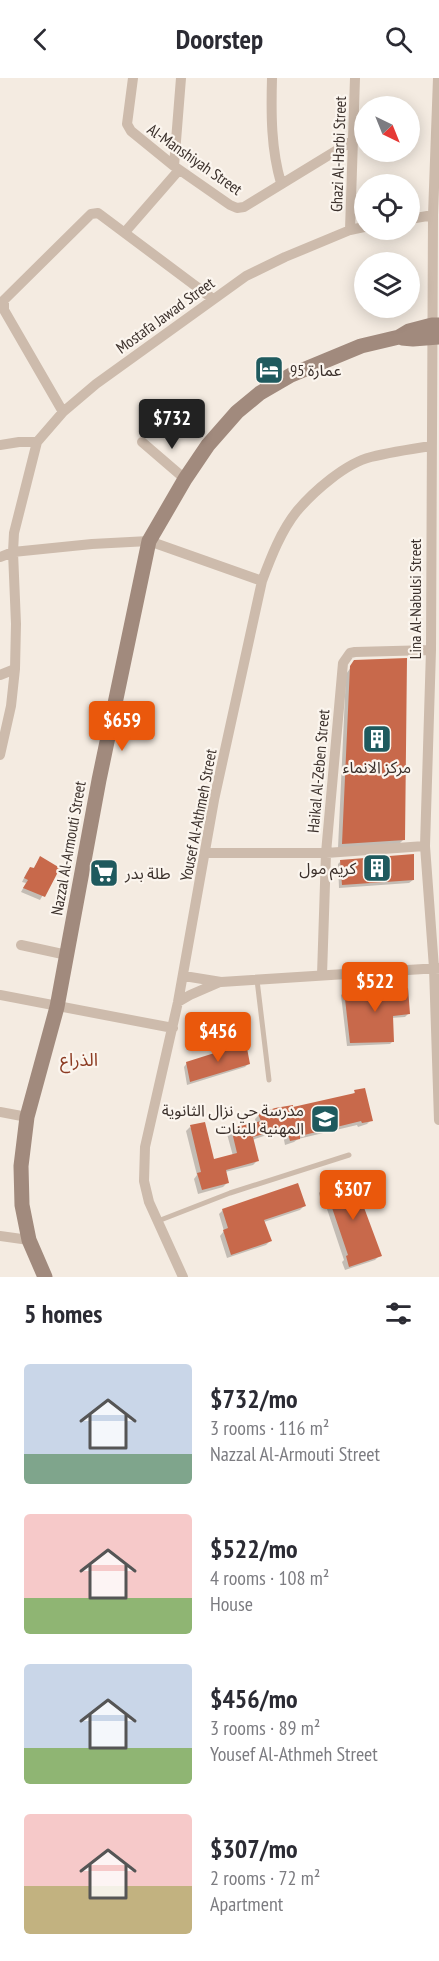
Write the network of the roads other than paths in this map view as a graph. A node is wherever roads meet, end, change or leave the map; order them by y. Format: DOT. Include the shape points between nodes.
graph roads {
  1 [pos="133,78"];
  2 [pos="181,78"];
  3 [pos="272,78"];
  4 [pos="355,78"];
  5 [pos="438,78"];
  6 [pos="352,141"];
  7 [pos="176,168"];
  8 [pos="281,183"];
  9 [pos="433,215"];
  10 [pos="420,217"];
  11 [pos="354,229"];
  12 [pos="351,230"];
  13 [pos="125,232"];
  14 [pos="213,299"];
  15 [pos="435,331"];
  16 [pos="63,412"];
  17 [pos="37,442"];
  18 [pos="142,442"];
  19 [pos="0,445"];
  20 [pos="431,446"];
  21 [pos="185,479"];
  22 [pos="149,541"];
  23 [pos="13,552"];
  24 [pos="0,557"];
  25 [pos="262,580"];
  26 [pos="431,650"];
  27 [pos="15,669"];
  28 [pos="0,675"];
  29 [pos="0,755"];
  30 [pos="433,764"];
  31 [pos="425,846"];
  32 [pos="205,853"];
  33 [pos="326,853"];
  34 [pos="21,945"];
  35 [pos="67,955"];
  36 [pos="437,968"];
  37 [pos="322,975"];
  38 [pos="184,976"];
  39 [pos="257,980"];
  40 [pos="220,982"];
  41 [pos="0,995"];
  42 [pos="178,1002"];
  43 [pos="57,1007"];
  44 [pos="173,1028"];
  45 [pos="269,1080"];
  46 [pos="0,1112"];
  47 [pos="27,1117"];
  48 [pos="439,1120"];
  49 [pos="349,1155"];
  50 [pos="157,1222"];
  51 [pos="0,1236"];
  52 [pos="29,1240"];
  53 [pos="45,1277"];
  54 [pos="183,1277"];
  1 -- 7 [label="street, Al-Manshiyah Street" via="127,124 136,137"];
  2 -- 7 [label="street"];
  3 -- 8 [label="street" via="273,140"];
  4 -- 6 [label="street, Ghazi Al-Harbi Street"];
  5 -- 9 [label="street, Lina Al-Nabulsi Street"];
  6 -- 8 [label="street, Al-Manshiyah Street"];
  6 -- 12 [label="street, Ghazi Al-Harbi Street"];
  7 -- 8 [label="street, Al-Manshiyah Street" via="237,208"];
  7 -- 13 [label="street"];
  9 -- 10 [label="street"];
  9 -- 15 [label="street, Lina Al-Nabulsi Street"];
  11 -- 12 [label="street, Mostafa Jawad Street"];
  12 -- 14 [label="street, Mostafa Jawad Street" via="246,276"];
  13 -- 14 [label="street"];
  13 -- 16 [label="street" via="98,213 91,214 4,300 4,310"];
  14 -- 16 [label="street, Mostafa Jawad Street"];
  15 -- 20 [label="street, Lina Al-Nabulsi Street"];
  15 -- 21 [label="street, Nazzal Al-Armouti Street" via="361,346 323,360 260,393 220,430"];
  16 -- 17 [label="street, Mostafa Jawad Street"];
  17 -- 19 [label="street"];
  17 -- 23 [label="street" via="14,533"];
  18 -- 21 [label="street"];
  20 -- 25 [label="street, Yousef Al-Athmeh Street" via="370,457 331,479 297,511"];
  20 -- 26 [label="street, Lina Al-Nabulsi Street"];
  21 -- 22 [label="street, Nazzal Al-Armouti Street"];
  22 -- 23 [label="street"];
  22 -- 25 [label="street"];
  22 -- 35 [label="street, Nazzal Al-Armouti Street"];
  23 -- 24 [label="street"];
  23 -- 27 [label="street"];
  25 -- 32 [label="street, Yousef Al-Athmeh Street"];
  26 -- 30 [label="street, Lina Al-Nabulsi Street"];
  26 -- 33 [label="street, Haikal Al-Zeben Street" via="355,652 343,663"];
  27 -- 28 [label="street"];
  27 -- 29 [label="street"];
  30 -- 31 [label="street, Lina Al-Nabulsi Street"];
  31 -- 33 [label="street"];
  31 -- 36 [label="street, Lina Al-Nabulsi Street"];
  32 -- 33 [label="street"];
  32 -- 38 [label="street, Yousef Al-Athmeh Street"];
  33 -- 37 [label="street, Haikal Al-Zeben Street"];
  34 -- 35 [label="street"];
  35 -- 43 [label="street, Nazzal Al-Armouti Street"];
  36 -- 37 [label="street"];
  36 -- 48 [label="street, Lina Al-Nabulsi Street"];
  37 -- 39 [label="street"];
  38 -- 40 [label="street"];
  38 -- 42 [label="street, Yousef Al-Athmeh Street"];
  39 -- 40 [label="street"];
  39 -- 45 [label="lane"];
  40 -- 42 [label="street"];
  41 -- 43 [label="street"];
  42 -- 44 [label="street, Yousef Al-Athmeh Street"];
  43 -- 44 [label="street"];
  43 -- 47 [label="street, Nazzal Al-Armouti Street"];
  44 -- 50 [label="street, Yousef Al-Athmeh Street" via="143,1163 144,1181"];
  46 -- 47 [label="street"];
  47 -- 52 [label="street, Nazzal Al-Armouti Street" via="21,1166 22,1205"];
  49 -- 50 [label="lane" via="230,1193"];
  50 -- 54 [label="street, Yousef Al-Athmeh Street"];
  51 -- 52 [label="street"];
  52 -- 53 [label="street, Nazzal Al-Armouti Street"];
}
